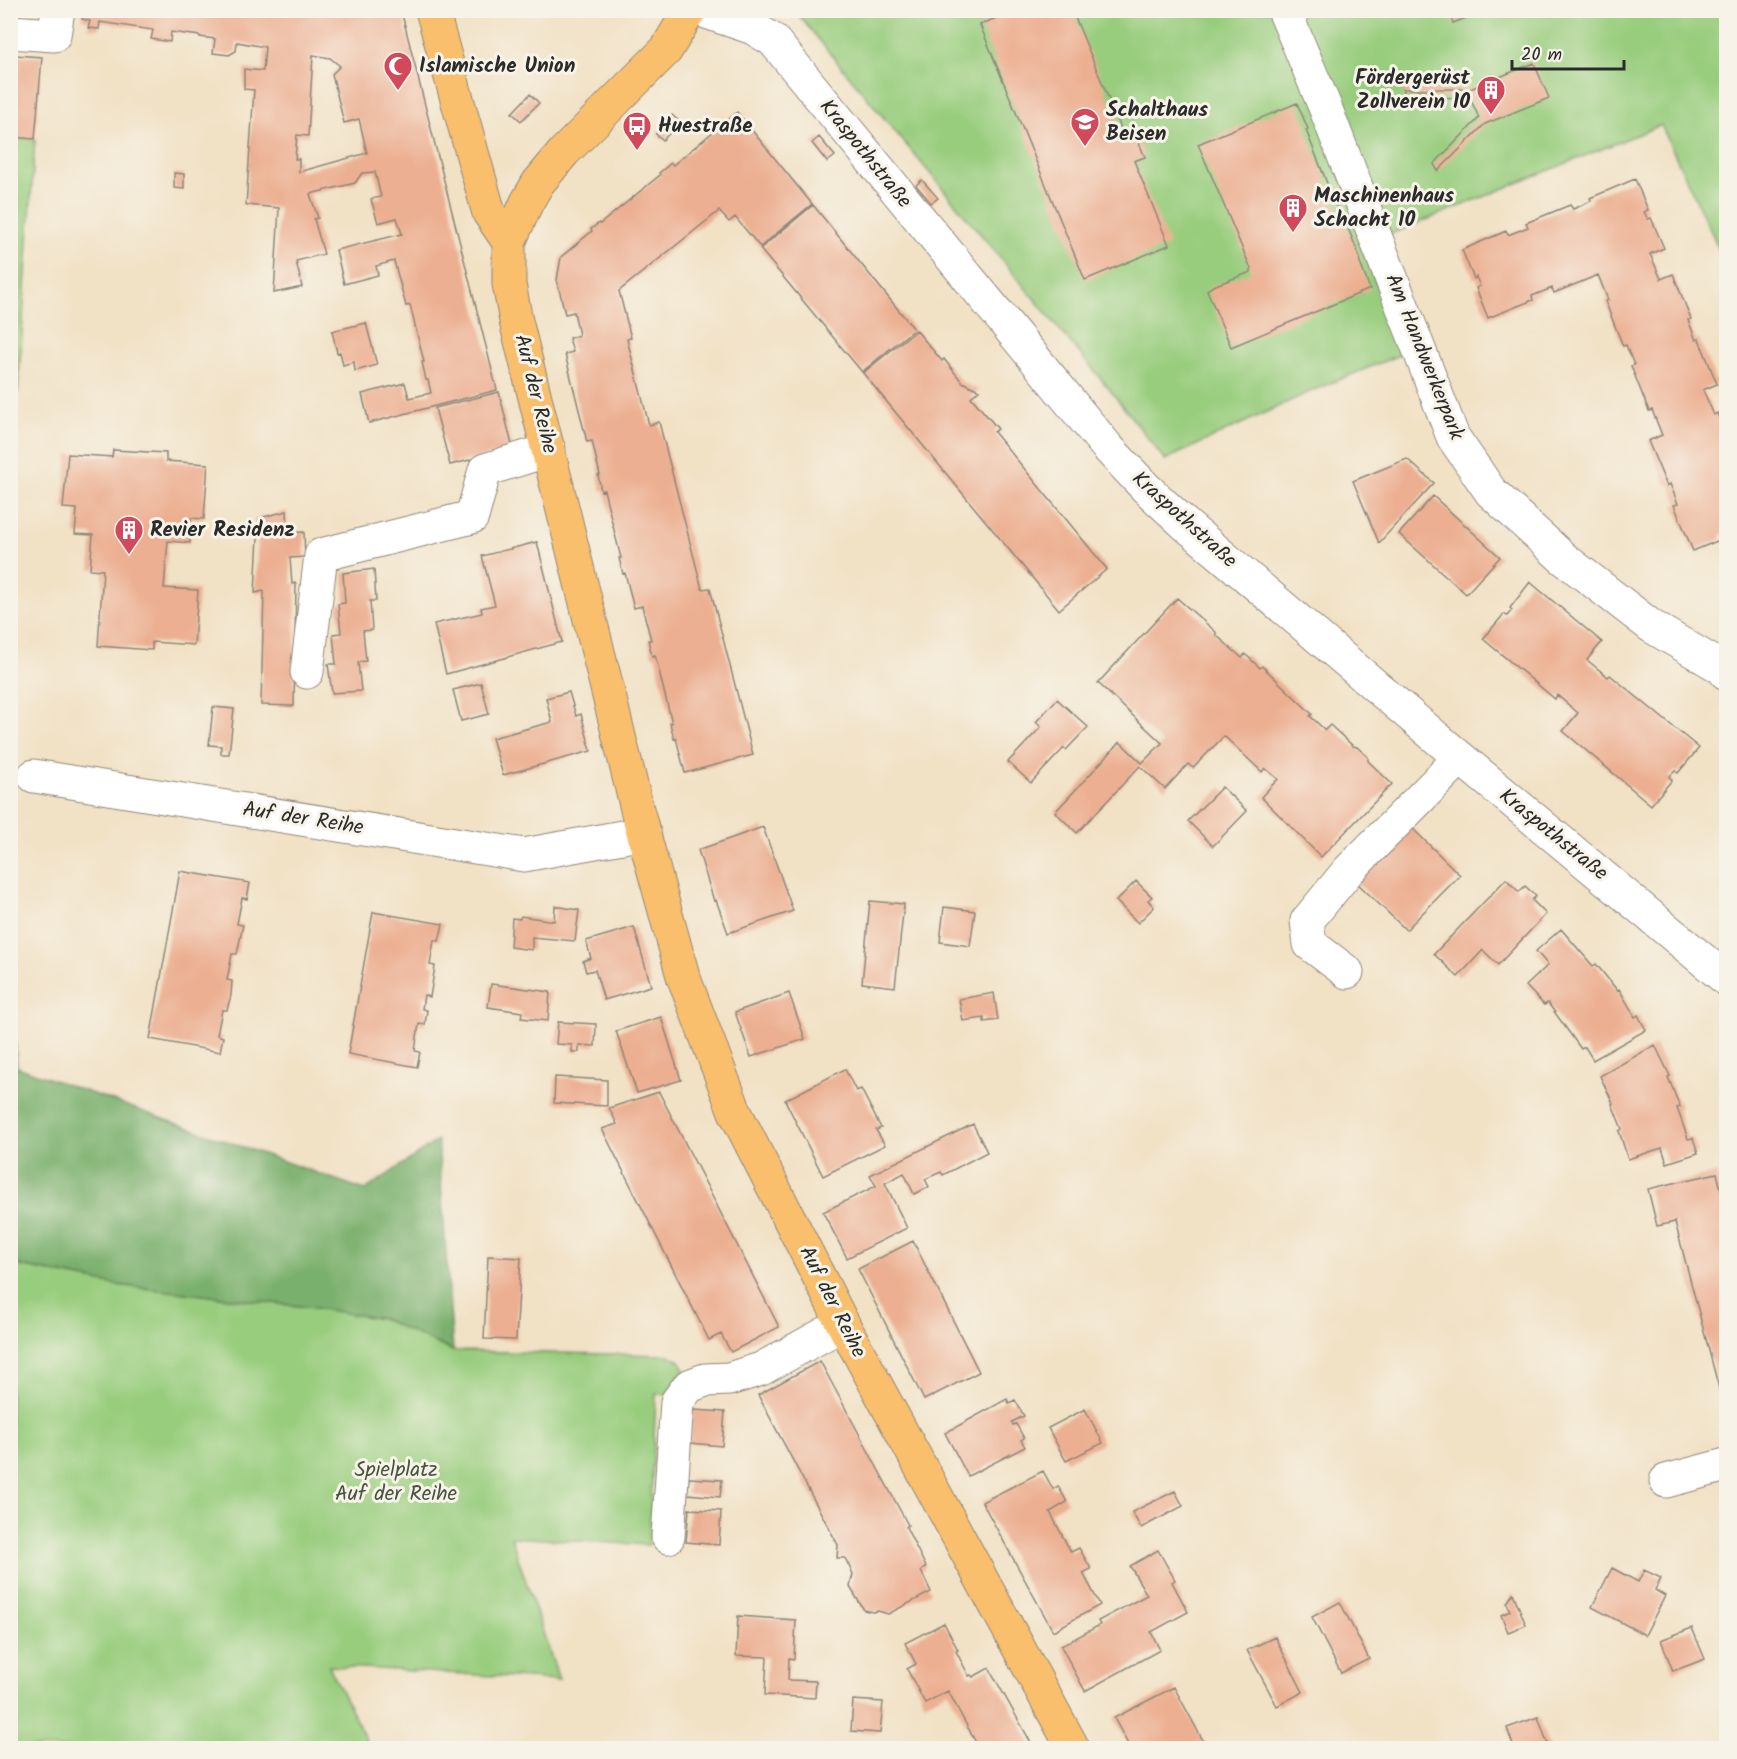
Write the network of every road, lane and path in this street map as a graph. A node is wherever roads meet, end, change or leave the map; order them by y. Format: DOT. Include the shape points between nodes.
graph roads {
  1 [pos="57,10"];
  2 [pos="432,10"];
  3 [pos="690,10"];
  4 [pos="700,10"];
  5 [pos="1284,10"];
  6 [pos="10,32"];
  7 [pos="509,243"];
  8 [pos="549,450"];
  9 [pos="1726,670"];
  10 [pos="307,672"];
  11 [pos="1460,758"];
  12 [pos="34,776"];
  13 [pos="644,833"];
  14 [pos="1347,972"];
  15 [pos="1726,979"];
  16 [pos="843,1324"];
  17 [pos="1726,1465"];
  18 [pos="1666,1482"];
  19 [pos="668,1537"];
  20 [pos="1067,1747"];
  1 -- 6 [label="street" via="54,35"];
  2 -- 7 [label="main road" via="489,213"];
  3 -- 7 [label="main road, Auf der Reihe" via="666,50 538,183"];
  4 -- 11 [label="street, Kraspothstraße" via="753,28 773,40 1108,448 1146,488"];
  5 -- 9 [label="street, Am Handwerkerpark" via="1453,436 1491,492 1563,558 1651,626"];
  7 -- 8 [label="main road, Auf der Reihe" via="508,284"];
  8 -- 10 [label="street" via="485,470 472,517 321,555"];
  8 -- 13 [label="main road, Auf der Reihe"];
  11 -- 14 [label="street" via="1348,871 1307,921 1310,944"];
  11 -- 15 [label="street, Kraspothstraße"];
  12 -- 13 [label="street, Auf der Reihe" via="524,855"];
  13 -- 16 [label="main road, Auf der Reihe" via="683,976 735,1112"];
  16 -- 19 [label="street" via="760,1369 689,1386 677,1402"];
  16 -- 20 [label="main road, Auf der Reihe"];
  17 -- 18 [label="street"];
}
